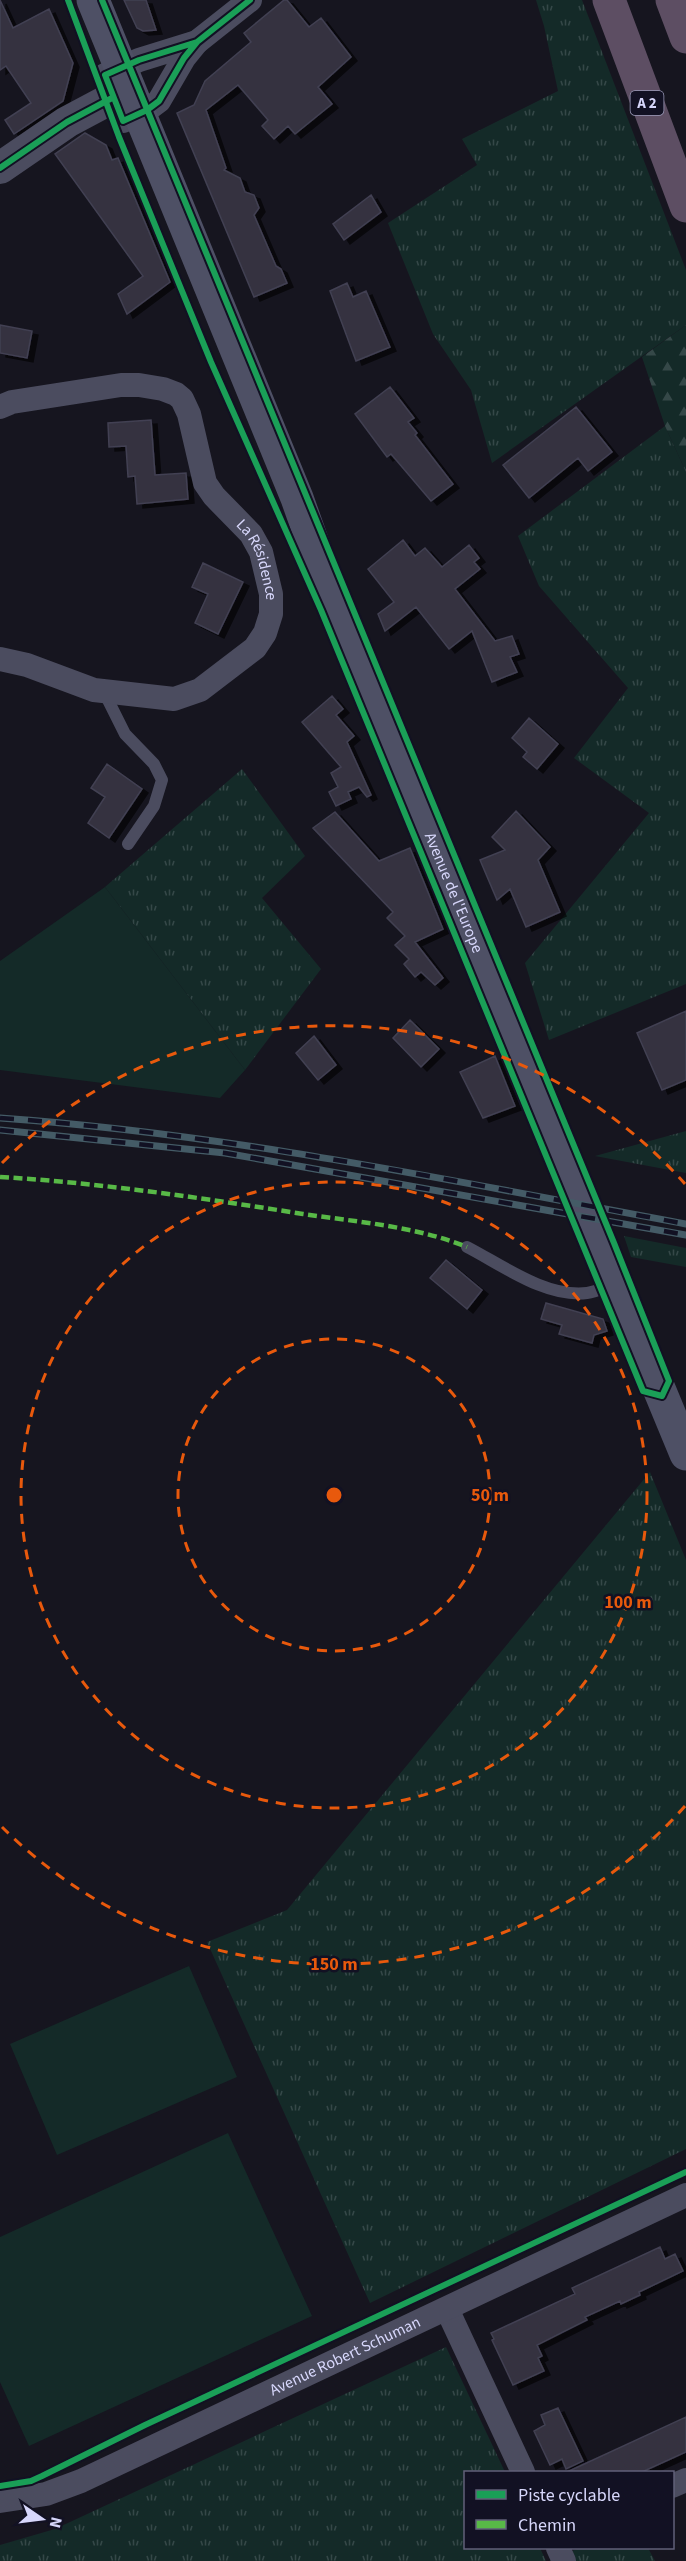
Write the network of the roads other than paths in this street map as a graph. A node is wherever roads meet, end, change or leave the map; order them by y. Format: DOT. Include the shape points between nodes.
graph roads {
  1 [pos="76,0"];
  2 [pos="93,0"];
  3 [pos="250,0"];
  4 [pos="609,0"];
  5 [pos="672,0"];
  6 [pos="686,36"];
  7 [pos="197,42"];
  8 [pos="122,94"];
  9 [pos="0,168"];
  10 [pos="686,206"];
  11 [pos="0,407"];
  12 [pos="0,659"];
  13 [pos="104,692"];
  14 [pos="128,844"];
  15 [pos="467,1247"];
  16 [pos="615,1283"];
  17 [pos="686,1454"];
  18 [pos="686,2195"];
  19 [pos="447,2309"];
  20 [pos="523,2471"];
  21 [pos="0,2501"];
  1 -- 8 [label="main road, Avenue de l'Europe"];
  2 -- 8 [label="main road, Avenue de l'Europe"];
  3 -- 7 [label="street"];
  4 -- 10 [label="highway, A 2"];
  5 -- 6 [label="highway"];
  7 -- 8 [label="street"];
  7 -- 8 [label="street" via="153,106"];
  8 -- 9 [label="street" via="67,123"];
  8 -- 16 [label="main road, Avenue de l'Europe" via="226,377 280,498 336,608"];
  11 -- 13 [label="street, La Résidence" via="121,385 176,394 189,414 205,483 246,527 261,552 271,594 270,614 265,633 255,648 200,690 184,697 165,699"];
  12 -- 13 [label="street, La Résidence"];
  13 -- 14 [label="lane" via="125,734 154,764 162,780 154,806"];
  15 -- 16 [label="lane" via="560,1291 586,1293"];
  16 -- 17 [label="main road"];
  18 -- 19 [label="street, Avenue Robert Schuman"];
  19 -- 20 [label="street"];
  19 -- 21 [label="street, Avenue Robert Schuman" via="81,2481 46,2494"];
}
